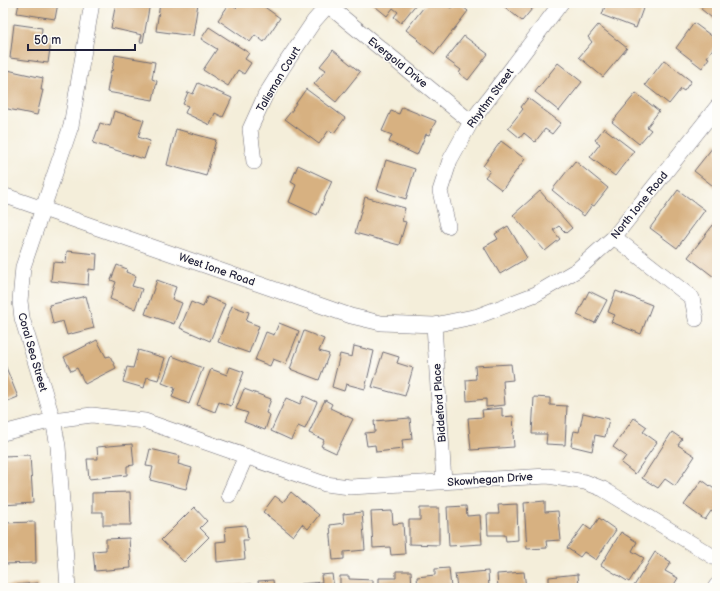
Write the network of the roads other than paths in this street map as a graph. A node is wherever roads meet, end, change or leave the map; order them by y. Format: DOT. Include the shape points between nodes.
graph roads {
  1 [pos="92,3"];
  2 [pos="561,3"];
  3 [pos="327,4"];
  4 [pos="717,107"];
  5 [pos="471,122"];
  6 [pos="254,162"];
  7 [pos="3,195"];
  8 [pos="44,209"];
  9 [pos="448,226"];
  10 [pos="614,237"];
  11 [pos="696,319"];
  12 [pos="434,324"];
  13 [pos="53,420"];
  14 [pos="3,433"];
  15 [pos="246,456"];
  16 [pos="444,482"];
  17 [pos="229,495"];
  18 [pos="717,559"];
  19 [pos="717,585"];
  20 [pos="68,588"];
  21 [pos="715,588"];
  1 -- 8 [label="street, Coral Sea Street" via="71,126"];
  2 -- 5 [label="street, Rhythm Street"];
  3 -- 5 [label="street, Evergold Drive"];
  3 -- 6 [label="street, Talisman Court" via="265,96 250,129"];
  4 -- 10 [label="street, North Ione Road"];
  5 -- 9 [label="street, Rhythm Street" via="450,160 440,191"];
  7 -- 8 [label="street, West Ione Road"];
  8 -- 12 [label="street, West Ione Road" via="351,316 381,323"];
  8 -- 13 [label="street, Coral Sea Street" via="23,267 20,301 22,318"];
  10 -- 11 [label="street" via="692,298"];
  10 -- 12 [label="street, North Ione Road" via="577,270 536,294 478,316"];
  12 -- 16 [label="street, Biddeford Place"];
  13 -- 14 [label="street, Skowhegan Drive"];
  13 -- 15 [label="street, Skowhegan Drive" via="92,415 144,421"];
  13 -- 20 [label="street, Coral Sea Street" via="58,446"];
  15 -- 16 [label="street, Skowhegan Drive" via="324,484 350,487"];
  15 -- 17 [label="street"];
  16 -- 18 [label="street, Skowhegan Drive" via="548,476 585,482 603,489"];
  19 -- 21 [label="street"];
}
